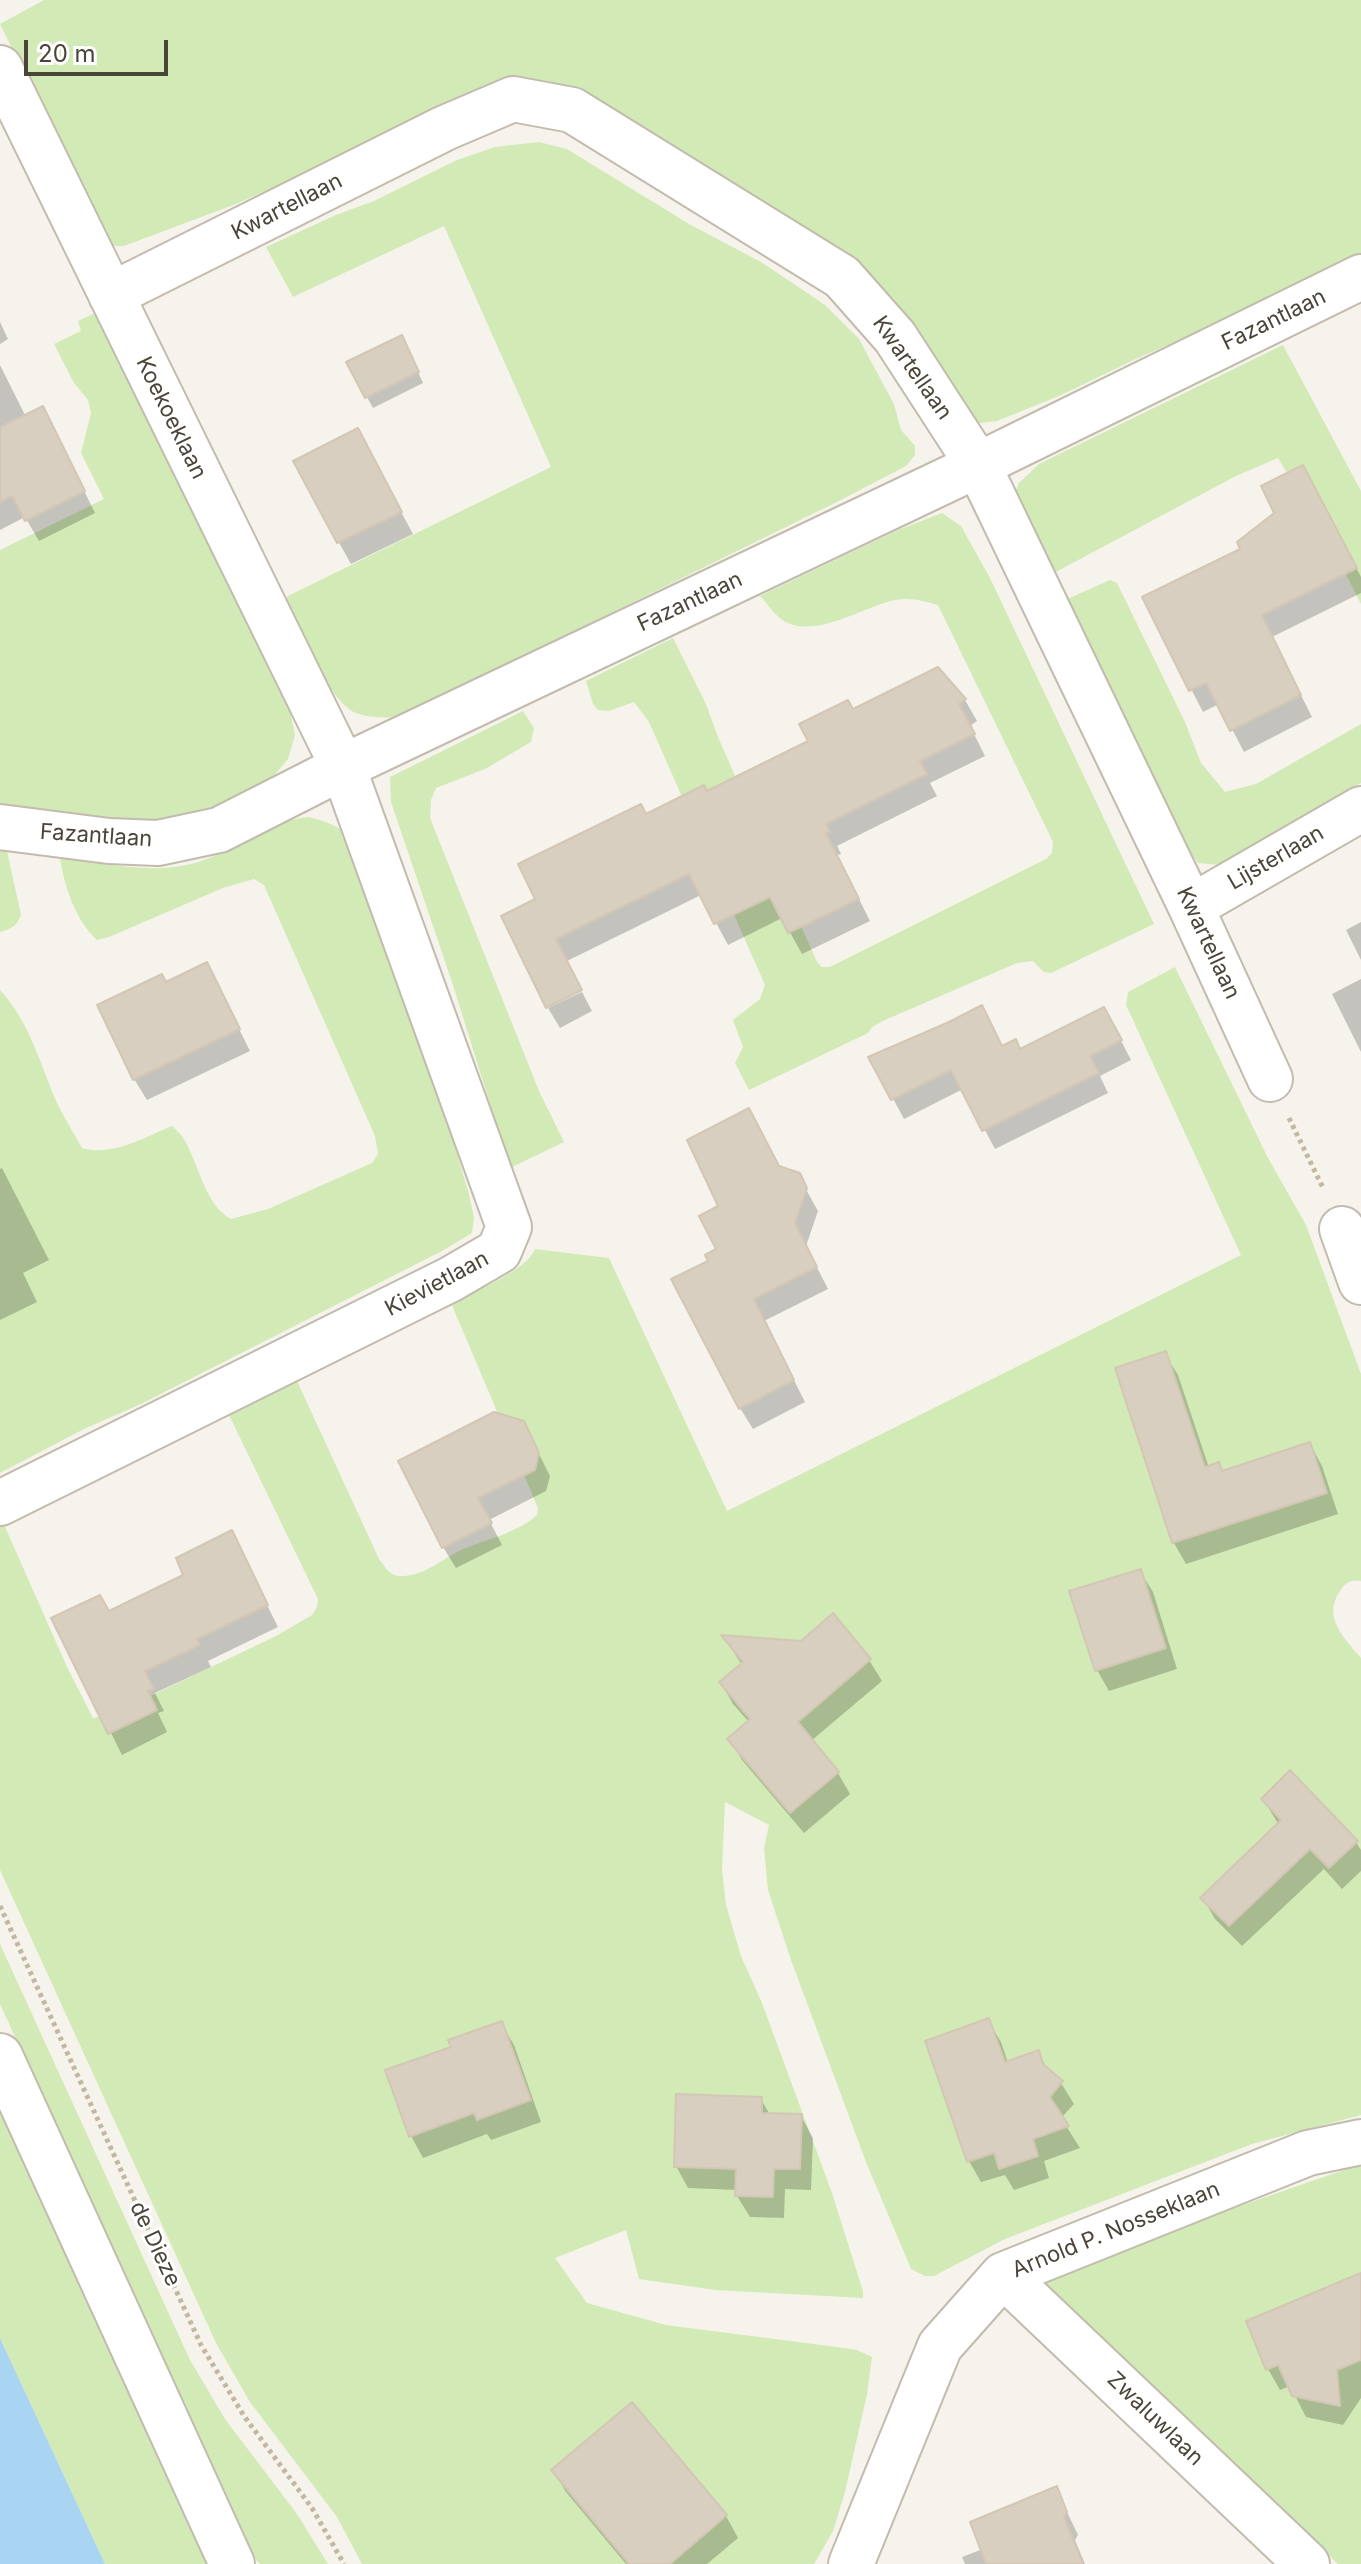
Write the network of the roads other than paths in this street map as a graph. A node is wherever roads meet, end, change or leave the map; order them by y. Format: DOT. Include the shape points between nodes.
graph roads {
  1 [pos="0,68"];
  2 [pos="1361,277"];
  3 [pos="111,295"];
  4 [pos="978,465"];
  5 [pos="343,767"];
  6 [pos="1361,809"];
  7 [pos="0,827"];
  8 [pos="1191,907"];
  9 [pos="1270,1079"];
  10 [pos="1342,1229"];
  11 [pos="1361,1282"];
  12 [pos="0,1503"];
  13 [pos="0,2056"];
  14 [pos="1361,2142"];
  15 [pos="1003,2275"];
  16 [pos="232,2564"];
  17 [pos="851,2564"];
  18 [pos="1307,2564"];
  1 -- 3 [label="street, Koekoeklaan"];
  2 -- 4 [label="street, Fazantlaan"];
  3 -- 4 [label="street, Kwartellaan" via="513,99 572,110 842,277 895,337"];
  3 -- 5 [label="street, Koekoeklaan"];
  4 -- 5 [label="street, Fazantlaan"];
  4 -- 8 [label="street, Kwartellaan"];
  5 -- 7 [label="street, Fazantlaan" via="219,830 158,843"];
  5 -- 12 [label="street, Kievietlaan" via="509,1227 499,1251"];
  6 -- 8 [label="street, Lijsterlaan"];
  8 -- 9 [label="street, Kwartellaan"];
  10 -- 11 [label="street"];
  13 -- 16 [label="street"];
  14 -- 15 [label="street, Arnold P. Nosseklaan" via="1308,2153"];
  15 -- 17 [label="street, Arnold P. Nosseklaan" via="940,2346"];
  15 -- 18 [label="street, Zwaluwlaan"];
}
